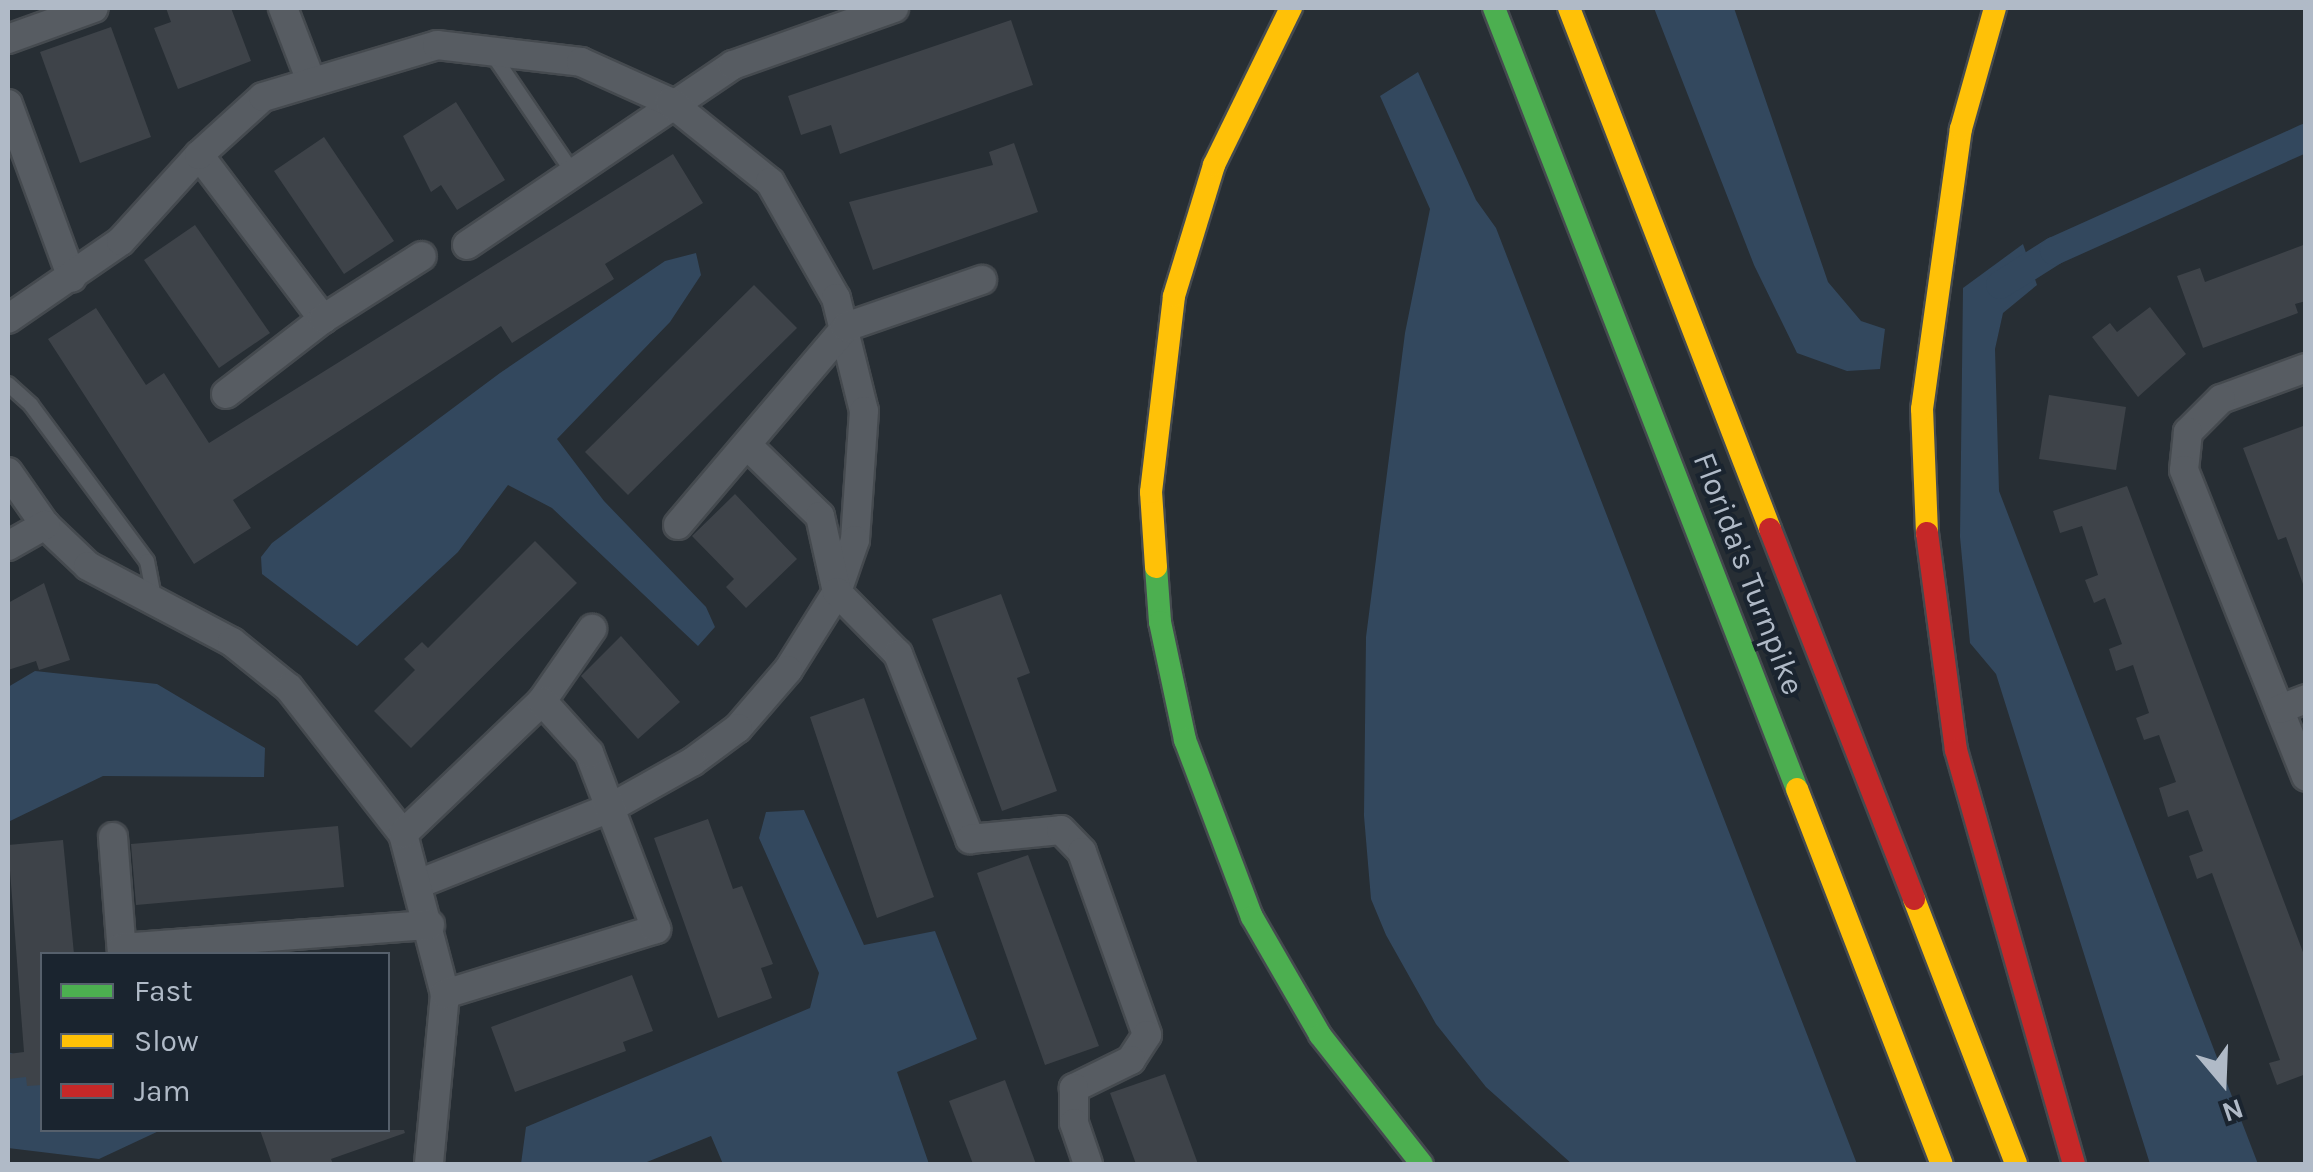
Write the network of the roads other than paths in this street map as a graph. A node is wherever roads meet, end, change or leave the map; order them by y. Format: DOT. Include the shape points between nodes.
graph roads {
  1 [pos="94,8"];
  2 [pos="283,8"];
  3 [pos="894,8"];
  4 [pos="1291,8"];
  5 [pos="1494,8"];
  6 [pos="1569,8"];
  7 [pos="1994,8"];
  8 [pos="2019,8"];
  9 [pos="8,39"];
  10 [pos="491,52"];
  11 [pos="311,81"];
  12 [pos="670,102"];
  13 [pos="8,104"];
  14 [pos="199,154"];
  15 [pos="572,171"];
  16 [pos="1948,210"];
  17 [pos="467,245"];
  18 [pos="422,256"];
  19 [pos="72,278"];
  20 [pos="982,280"];
  21 [pos="8,319"];
  22 [pos="323,319"];
  23 [pos="846,327"];
  24 [pos="2306,368"];
  25 [pos="8,384"];
  26 [pos="226,394"];
  27 [pos="750,447"];
  28 [pos="8,472"];
  29 [pos="45,525"];
  30 [pos="678,525"];
  31 [pos="8,546"];
  32 [pos="837,592"];
  33 [pos="156,603"];
  34 [pos="592,629"];
  35 [pos="542,701"];
  36 [pos="2292,704"];
  37 [pos="2306,777"];
  38 [pos="610,808"];
  39 [pos="403,834"];
  40 [pos="114,837"];
  41 [pos="418,884"];
  42 [pos="430,925"];
  43 [pos="122,951"];
  44 [pos="445,994"];
  45 [pos="429,1164"];
  46 [pos="1088,1164"];
  47 [pos="1422,1164"];
  48 [pos="1942,1164"];
  49 [pos="2016,1164"];
  50 [pos="2074,1164"];
  1 -- 9 [label="street"];
  2 -- 11 [label="street"];
  3 -- 12 [label="street" via="733,65"];
  4 -- 47 [label="highway" via="1214,164 1174,296 1151,476 1158,606 1185,740 1252,917 1320,1035"];
  5 -- 48 [label="highway, Florida's Turnpike"];
  6 -- 49 [label="highway, Florida's Turnpike"];
  7 -- 16 [label="highway" via="1960,129"];
  8 -- 16 [label="highway"];
  10 -- 11 [label="street" via="437,45"];
  10 -- 12 [label="street" via="581,62"];
  10 -- 15 [label="lane"];
  11 -- 14 [label="street" via="263,97"];
  12 -- 15 [label="street"];
  12 -- 23 [label="street" via="770,182"];
  13 -- 19 [label="street"];
  14 -- 19 [label="street" via="148,217"];
  14 -- 22 [label="street"];
  15 -- 17 [label="street"];
  16 -- 50 [label="highway" via="1922,408 1928,551 1956,750"];
  18 -- 22 [label="street"];
  19 -- 21 [label="street"];
  20 -- 23 [label="street"];
  22 -- 26 [label="street"];
  23 -- 27 [label="street"];
  23 -- 32 [label="street" via="864,411 855,540"];
  24 -- 36 [label="street" via="2221,400 2188,432 2184,470"];
  25 -- 33 [label="lane" via="32,405 147,561"];
  27 -- 30 [label="street"];
  27 -- 32 [label="street" via="820,516"];
  28 -- 29 [label="street"];
  29 -- 31 [label="street"];
  29 -- 33 [label="street" via="88,566"];
  32 -- 38 [label="street" via="788,670 738,728"];
  32 -- 46 [label="street" via="898,654 970,839 1061,830 1082,852 1147,1034 1131,1060 1074,1088 1074,1123"];
  33 -- 39 [label="street" via="232,642 289,688"];
  34 -- 35 [label="street"];
  35 -- 38 [label="street" via="588,753"];
  35 -- 39 [label="street"];
  36 -- 37 [label="street"];
  38 -- 41 [label="street"];
  38 -- 44 [label="street" via="656,929"];
  39 -- 41 [label="street"];
  40 -- 43 [label="street"];
  41 -- 42 [label="street"];
  42 -- 43 [label="street"];
  42 -- 44 [label="street"];
  44 -- 45 [label="street"];
}
